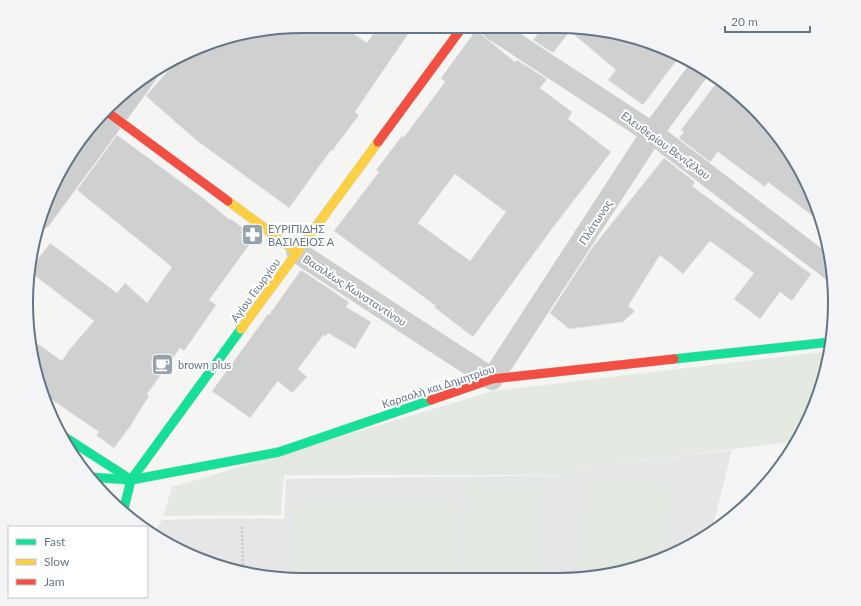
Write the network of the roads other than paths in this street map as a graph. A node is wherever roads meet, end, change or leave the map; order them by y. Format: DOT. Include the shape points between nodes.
graph roads {
  1 [pos="458,33"];
  2 [pos="500,33"];
  3 [pos="697,72"];
  4 [pos="110,114"];
  5 [pos="652,133"];
  6 [pos="56,195"];
  7 [pos="297,252"];
  8 [pos="826,265"];
  9 [pos="825,343"];
  10 [pos="492,379"];
  11 [pos="71,441"];
  12 [pos="97,478"];
  13 [pos="131,480"];
  14 [pos="125,506"];
  1 -- 7 [label="street, Αγίου Γεωργίου"];
  2 -- 5 [label="street, Ελευθερίου Βενιζέλου"];
  3 -- 5 [label="street, Πλάτωνος"];
  4 -- 6 [label="street"];
  4 -- 7 [label="street, Βασιλέως Κωνσταντίνου"];
  5 -- 8 [label="street, Ελευθερίου Βενιζέλου"];
  5 -- 10 [label="street, Πλάτωνος"];
  7 -- 10 [label="street, Βασιλέως Κωνσταντίνου"];
  7 -- 13 [label="street, Αγίου Γεωργίου"];
  9 -- 10 [label="street, Καραολή και Δημητρίου"];
  10 -- 13 [label="street, Καραολή και Δημητρίου" via="279,452"];
  11 -- 13 [label="street"];
  12 -- 13 [label="street, Καραολή και Δημητρίου"];
  13 -- 14 [label="street, Αγίου Γεωργίου"];
}
